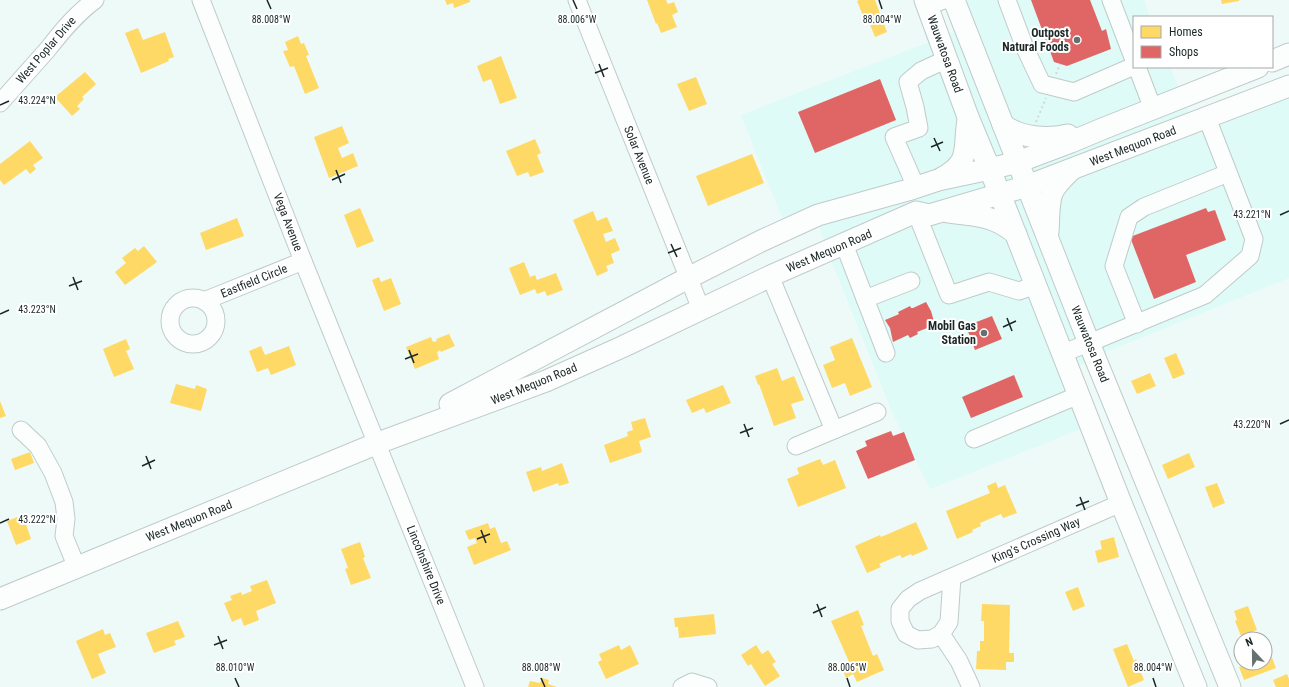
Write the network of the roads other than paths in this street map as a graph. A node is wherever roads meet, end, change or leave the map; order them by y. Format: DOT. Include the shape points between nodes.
graph roads {
  1 [pos="95,0"];
  2 [pos="201,0"];
  3 [pos="577,0"];
  4 [pos="954,0"];
  5 [pos="1007,0"];
  6 [pos="1111,0"];
  7 [pos="932,2"];
  8 [pos="939,39"];
  9 [pos="1289,54"];
  10 [pos="1133,57"];
  11 [pos="947,59"];
  12 [pos="1273,61"];
  13 [pos="1133,68"];
  14 [pos="1135,68"];
  15 [pos="1255,68"];
  16 [pos="1289,86"];
  17 [pos="0,103"];
  18 [pos="1150,110"];
  19 [pos="968,117"];
  20 [pos="1207,118"];
  21 [pos="1003,125"];
  22 [pos="1102,128"];
  23 [pos="1071,170"];
  24 [pos="1228,173"];
  25 [pos="1009,177"];
  26 [pos="938,180"];
  27 [pos="912,189"];
  28 [pos="944,211"];
  29 [pos="916,212"];
  30 [pos="1016,234"];
  31 [pos="1048,238"];
  32 [pos="844,244"];
  33 [pos="303,261"];
  34 [pos="770,276"];
  35 [pos="688,278"];
  36 [pos="911,281"];
  37 [pos="1036,285"];
  38 [pos="865,299"];
  39 [pos="204,300"];
  40 [pos="701,309"];
  41 [pos="1136,324"];
  42 [pos="1089,343"];
  43 [pos="1063,353"];
  44 [pos="886,354"];
  45 [pos="1079,395"];
  46 [pos="877,412"];
  47 [pos="21,430"];
  48 [pos="834,430"];
  49 [pos="974,439"];
  50 [pos="378,443"];
  51 [pos="796,446"];
  52 [pos="1121,503"];
  53 [pos="77,568"];
  54 [pos="952,577"];
  55 [pos="0,600"];
  56 [pos="941,634"];
  57 [pos="475,687"];
  58 [pos="682,687"];
  59 [pos="708,687"];
  60 [pos="971,687"];
  61 [pos="1196,687"];
  62 [pos="1230,687"];
  1 -- 17 [label="street, West Poplar Drive" via="62,30"];
  2 -- 33 [label="street, Vega Avenue"];
  3 -- 35 [label="street, Solar Avenue"];
  4 -- 21 [label="main road, Wauwatosa Road"];
  5 -- 13 [label="street" via="1042,84 1074,92"];
  6 -- 10 [label="street"];
  7 -- 8 [label="main road, Wauwatosa Road"];
  8 -- 11 [label="main road, Wauwatosa Road"];
  8 -- 25 [label="main road" via="968,86"];
  9 -- 12 [label="main road"];
  11 -- 19 [label="main road, Wauwatosa Road"];
  11 -- 27 [label="street" via="921,71 908,82 919,128 894,137"];
  14 -- 18 [label="street"];
  15 -- 18 [label="main road, West Mequon Road"];
  16 -- 20 [label="main road, West Mequon Road"];
  18 -- 22 [label="main road, West Mequon Road"];
  18 -- 25 [label="main road" via="1123,133"];
  19 -- 25 [label="main road, Wauwatosa Road"];
  19 -- 26 [label="main road" via="965,153 961,164"];
  20 -- 23 [label="main road, West Mequon Road"];
  20 -- 24 [label="street"];
  21 -- 22 [label="main road" via="1018,133 1046,139"];
  21 -- 25 [label="main road, Wauwatosa Road"];
  22 -- 25 [label="main road, West Mequon Road" via="1071,142"];
  23 -- 25 [label="main road, West Mequon Road"];
  23 -- 31 [label="main road" via="1052,193"];
  24 -- 41 [label="street" via="1144,207 1129,217 1114,266"];
  24 -- 41 [label="street" via="1254,239 1250,256 1205,295"];
  25 -- 26 [label="main road, West Mequon Road"];
  25 -- 28 [label="main road, West Mequon Road"];
  25 -- 29 [label="main road" via="930,204"];
  25 -- 30 [label="main road, Wauwatosa Road"];
  25 -- 31 [label="main road, Wauwatosa Road"];
  25 -- 42 [label="main road" via="1062,304"];
  26 -- 27 [label="main road, West Mequon Road"];
  27 -- 29 [label="main road"];
  27 -- 35 [label="main road, West Mequon Road" via="818,215"];
  28 -- 29 [label="main road, West Mequon Road" via="929,215"];
  28 -- 30 [label="main road" via="999,221"];
  29 -- 32 [label="main road, West Mequon Road"];
  29 -- 37 [label="street" via="949,295 989,282 1019,291"];
  30 -- 37 [label="main road, Wauwatosa Road"];
  31 -- 42 [label="main road, Wauwatosa Road"];
  32 -- 34 [label="main road, West Mequon Road"];
  32 -- 38 [label="street"];
  33 -- 39 [label="street, Eastfield Circle"];
  33 -- 50 [label="street, Vega Avenue"];
  34 -- 40 [label="main road, West Mequon Road"];
  34 -- 48 [label="street"];
  35 -- 40 [label="street, Solar Avenue"];
  35 -- 50 [label="main road, West Mequon Road"];
  36 -- 38 [label="street"];
  37 -- 43 [label="main road, Wauwatosa Road"];
  38 -- 44 [label="street"];
  40 -- 50 [label="main road, West Mequon Road" via="546,381"];
  41 -- 42 [label="street"];
  42 -- 43 [label="street"];
  42 -- 62 [label="main road, Wauwatosa Road"];
  43 -- 45 [label="main road, Wauwatosa Road"];
  45 -- 49 [label="street"];
  45 -- 52 [label="main road, Wauwatosa Road"];
  46 -- 48 [label="street"];
  47 -- 53 [label="street" via="38,446 54,473 64,502 64,536"];
  48 -- 51 [label="street"];
  50 -- 53 [label="main road, West Mequon Road"];
  50 -- 57 [label="street, Lincolnshire Drive"];
  52 -- 54 [label="street, King's Crossing Way"];
  52 -- 61 [label="main road, Wauwatosa Road"];
  53 -- 55 [label="main road, West Mequon Road"];
  54 -- 56 [label="street" via="949,622"];
  54 -- 56 [label="street, King's Crossing Way" via="908,598 900,609 900,621 906,634 918,640 932,639"];
  56 -- 60 [label="street"];
  58 -- 59 [label="street" via="692,682"];
}
